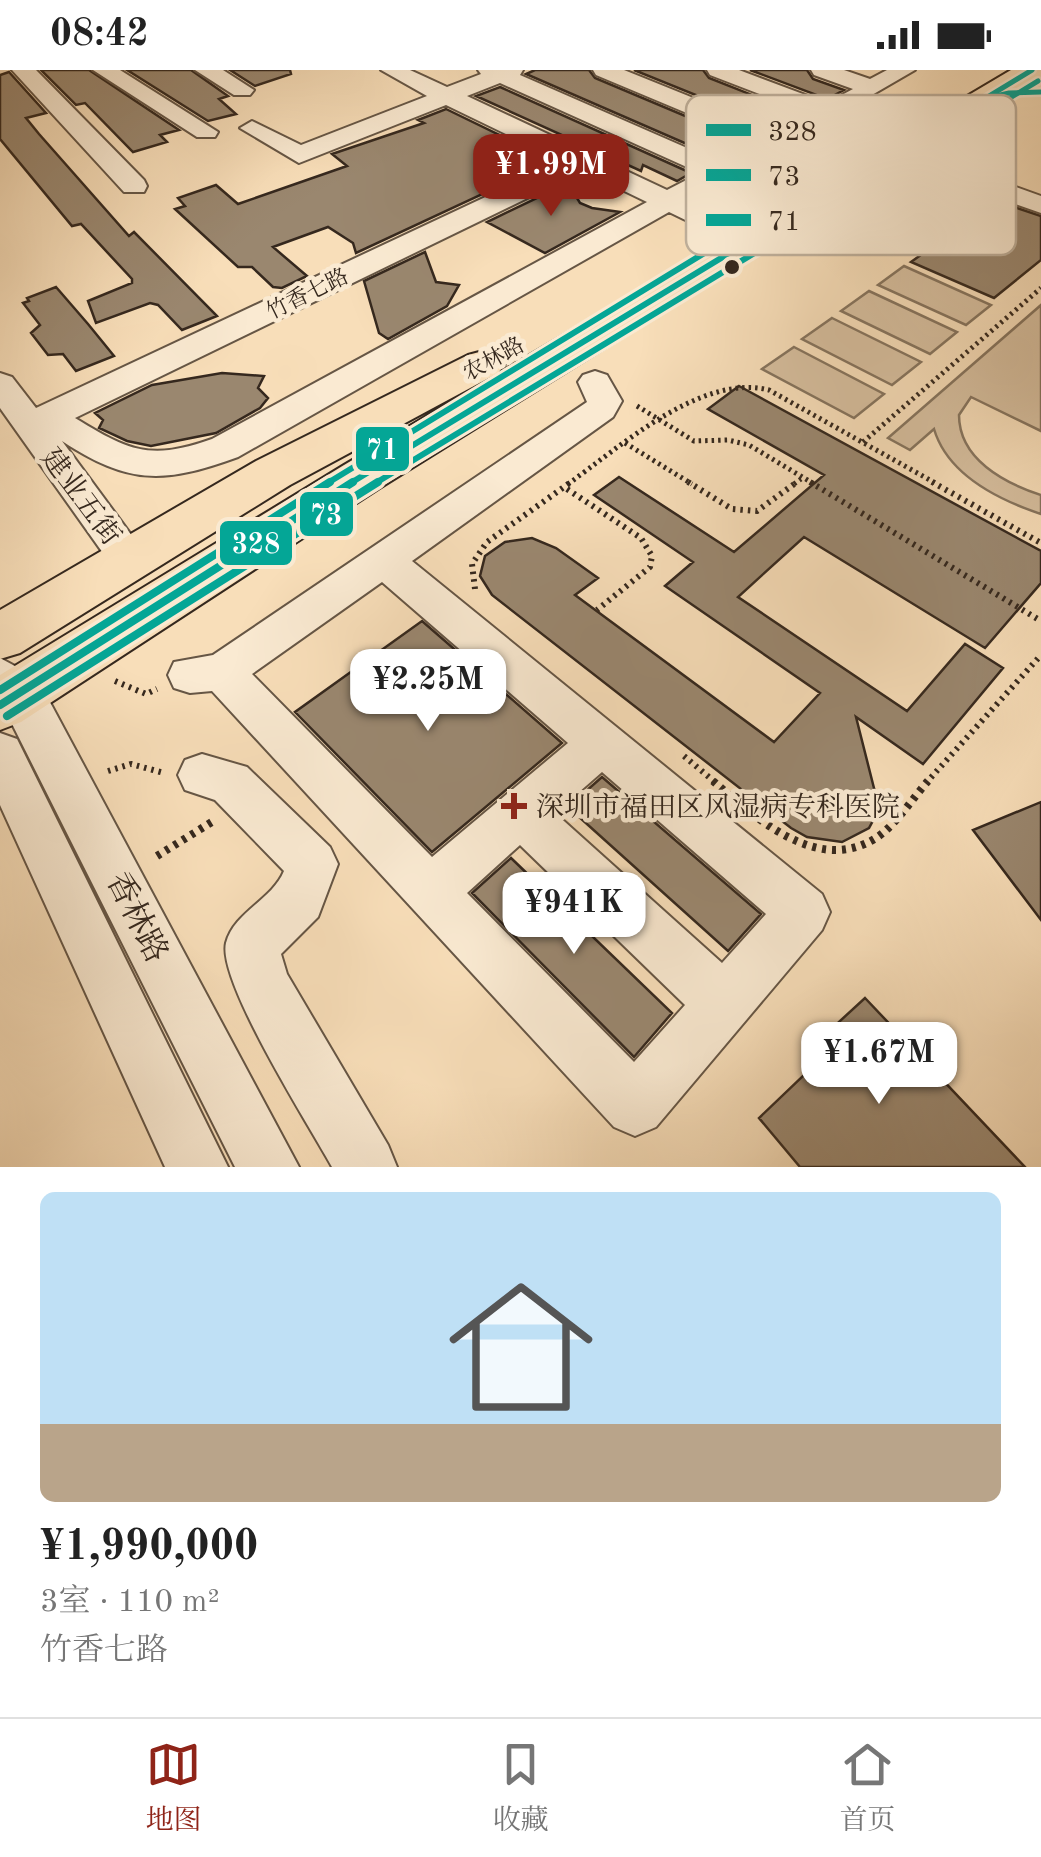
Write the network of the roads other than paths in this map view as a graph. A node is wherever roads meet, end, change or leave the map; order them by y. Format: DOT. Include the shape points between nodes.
graph roads {
  1 [pos="23,70"];
  2 [pos="104,70"];
  3 [pos="206,70"];
  4 [pos="392,70"];
  5 [pos="604,70"];
  6 [pos="718,70"];
  7 [pos="822,70"];
  8 [pos="904,70"];
  9 [pos="500,72"];
  10 [pos="1021,74"];
  11 [pos="670,76"];
  12 [pos="645,87"];
  13 [pos="872,88"];
  14 [pos="242,90"];
  15 [pos="783,95"];
  16 [pos="859,95"];
  17 [pos="979,95"];
  18 [pos="988,95"];
  19 [pos="446,96"];
  20 [pos="686,104"];
  21 [pos="1041,104"];
  22 [pos="1016,105"];
  23 [pos="586,113"];
  24 [pos="252,128"];
  25 [pos="206,132"];
  26 [pos="532,137"];
  27 [pos="686,157"];
  28 [pos="583,161"];
  29 [pos="134,186"];
  30 [pos="686,191"];
  31 [pos="1016,196"];
  32 [pos="668,201"];
  33 [pos="1041,206"];
  34 [pos="686,210"];
  35 [pos="686,245"];
  36 [pos="727,255"];
  37 [pos="555,360"];
  38 [pos="595,382"];
  39 [pos="0,384"];
  40 [pos="648,412"];
  41 [pos="39,421"];
  42 [pos="129,559"];
  43 [pos="384,560"];
  44 [pos="0,637"];
  45 [pos="7,690"];
  46 [pos="602,742"];
  47 [pos="0,752"];
  48 [pos="202,775"];
  49 [pos="520,813"];
  50 [pos="430,892"];
  51 [pos="724,1003"];
  52 [pos="197,1167"];
  53 [pos="268,1167"];
  54 [pos="366,1167"];
  1 -- 29 [label="street"];
  2 -- 25 [label="street"];
  3 -- 14 [label="street"];
  4 -- 19 [label="street"];
  5 -- 12 [label="street"];
  6 -- 15 [label="street"];
  7 -- 13 [label="street"];
  8 -- 13 [label="street"];
  9 -- 19 [label="street"];
  9 -- 23 [label="street"];
  10 -- 17 [label="main road, 农林路"];
  10 -- 18 [label="main road, 农林路"];
  11 -- 12 [label="street"];
  12 -- 20 [label="street"];
  12 -- 23 [label="street"];
  13 -- 16 [label="street"];
  19 -- 24 [label="street" via="299,155"];
  19 -- 26 [label="street"];
  21 -- 22 [label="main road"];
  23 -- 26 [label="street"];
  23 -- 27 [label="street"];
  26 -- 28 [label="street"];
  28 -- 32 [label="street"];
  28 -- 41 [label="street, 竹香七路"];
  30 -- 32 [label="street"];
  31 -- 33 [label="street"];
  32 -- 34 [label="street"];
  32 -- 41 [label="street" via="193,461 136,466"];
  35 -- 42 [label="main road, 农林路"];
  36 -- 37 [label="main road, 农林路"];
  37 -- 38 [label="street"];
  37 -- 45 [label="main road, 农林路"];
  38 -- 40 [label="street"];
  38 -- 43 [label="street" via="605,400 601,409"];
  39 -- 41 [label="street, 建业五街"];
  41 -- 42 [label="street, 建业五街"];
  42 -- 44 [label="main road, 农林路"];
  43 -- 46 [label="street"];
  43 -- 50 [label="street" via="206,674"];
  45 -- 53 [label="street, 香林路"];
  46 -- 49 [label="street"];
  46 -- 51 [label="street" via="803,912"];
  47 -- 52 [label="street, 香林路"];
  48 -- 54 [label="street" via="230,782 312,864 300,899 252,946 262,985"];
  49 -- 50 [label="street"];
  49 -- 51 [label="street"];
  50 -- 51 [label="street" via="635,1106"];
}
